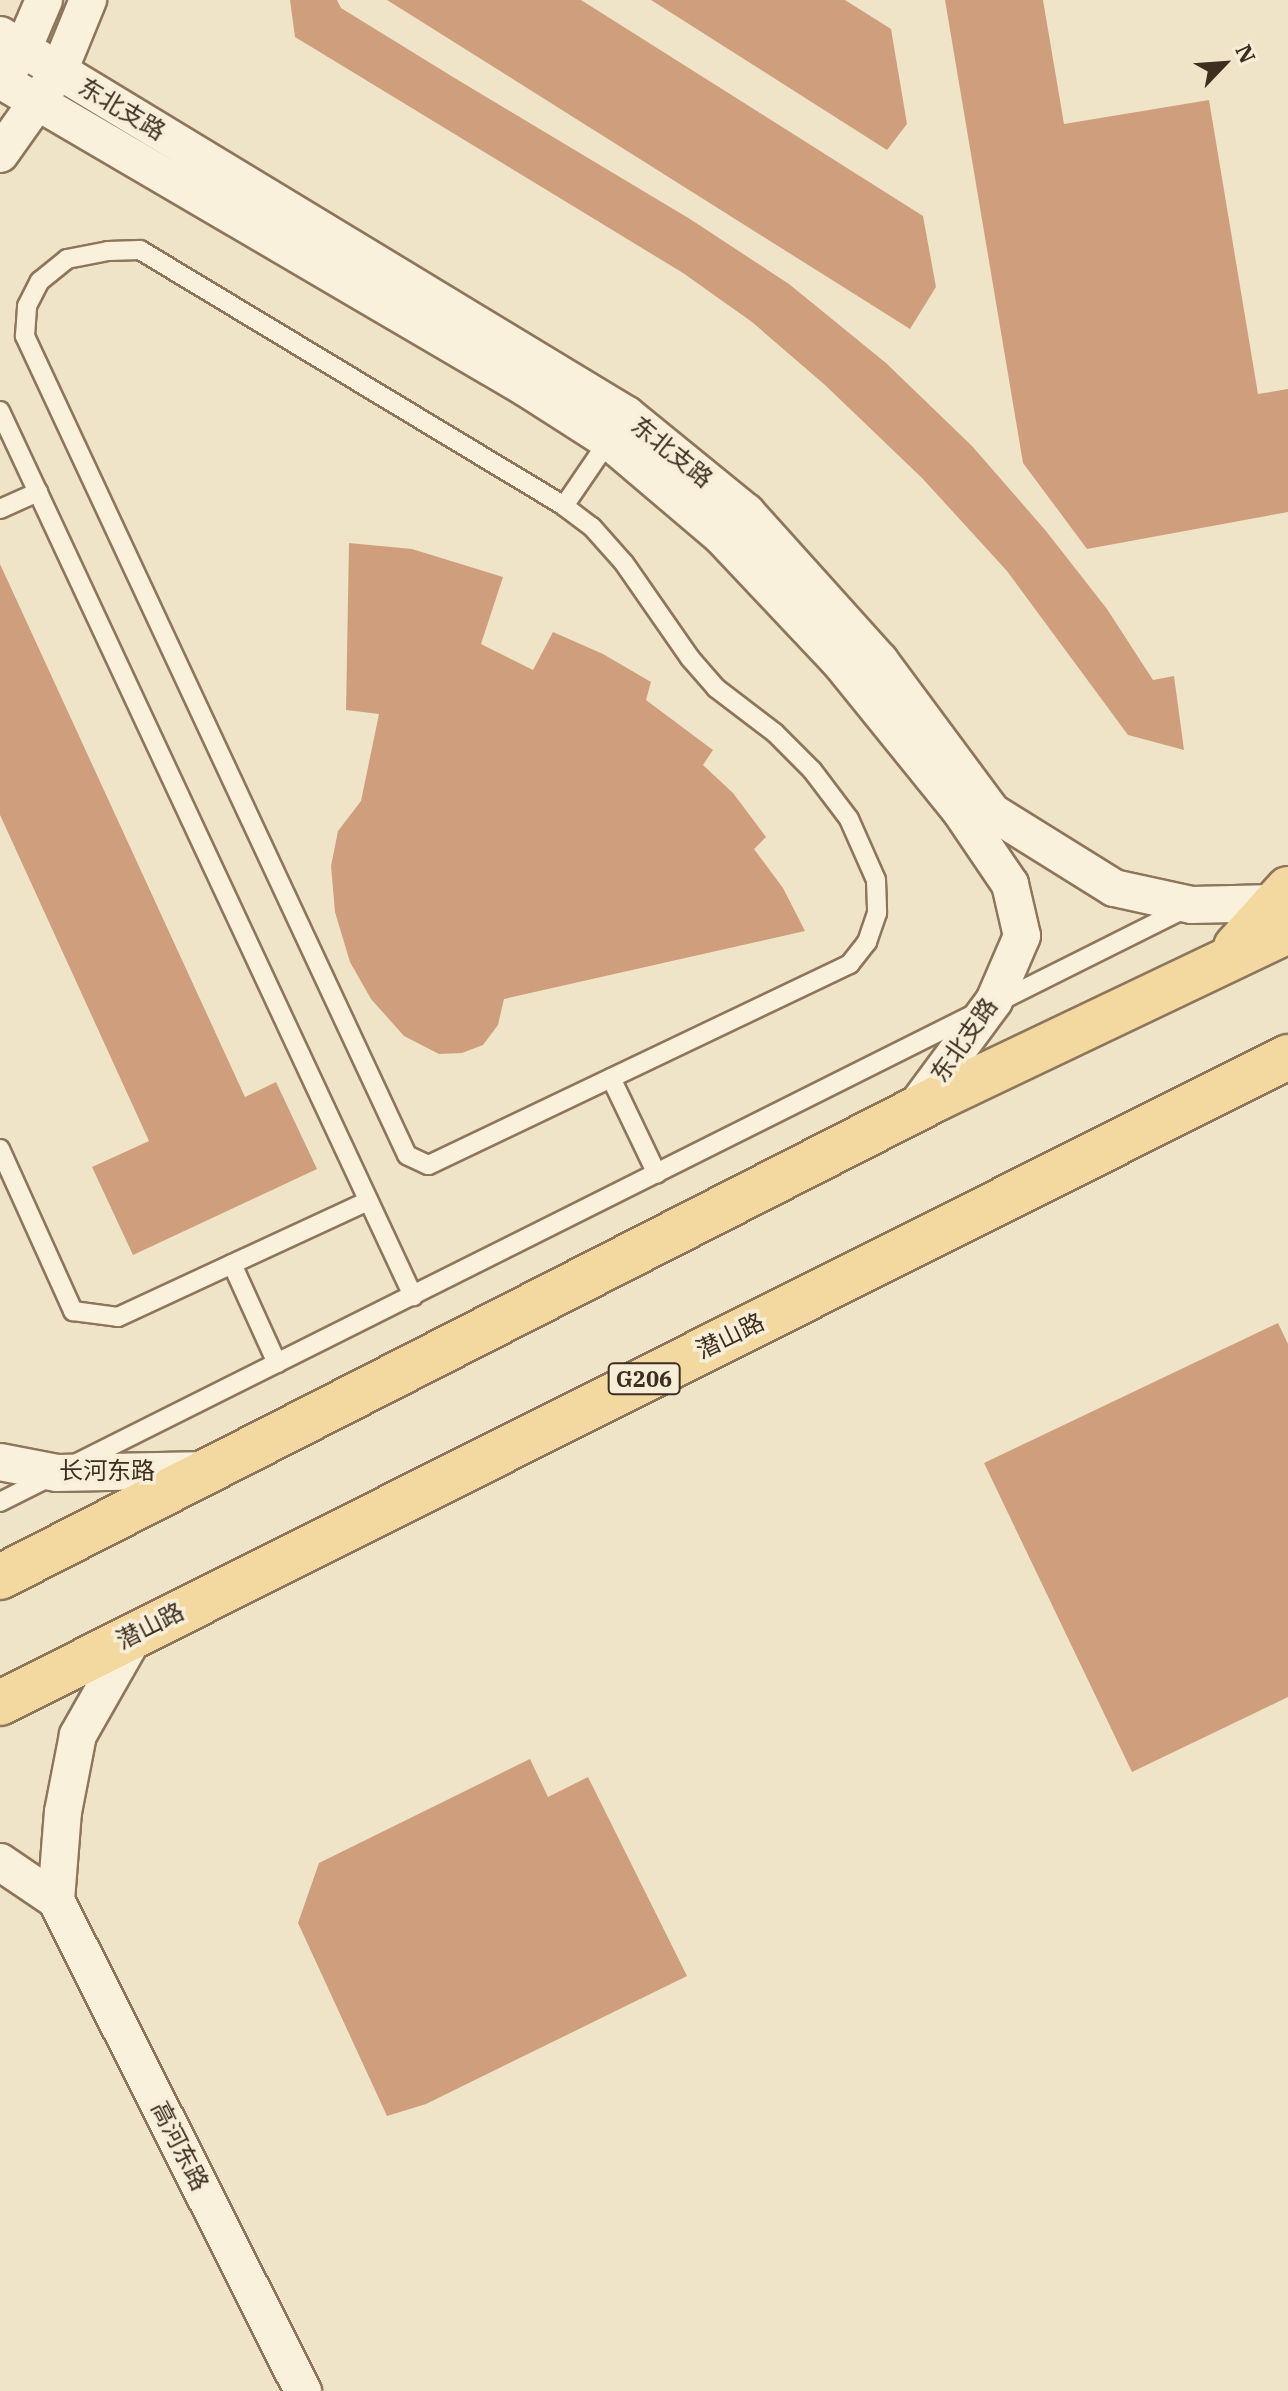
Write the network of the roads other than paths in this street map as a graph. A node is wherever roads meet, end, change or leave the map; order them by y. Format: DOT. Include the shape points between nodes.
graph roads {
  1 [pos="44,0"];
  2 [pos="88,0"];
  3 [pos="12,42"];
  4 [pos="59,71"];
  5 [pos="1,82"];
  6 [pos="38,102"];
  7 [pos="0,154"];
  8 [pos="0,411"];
  9 [pos="618,428"];
  10 [pos="38,492"];
  11 [pos="564,506"];
  12 [pos="0,509"];
  13 [pos="1192,905"];
  14 [pos="1284,908"];
  15 [pos="994,1001"];
  16 [pos="1288,1057"];
  17 [pos="611,1078"];
  18 [pos="1288,1081"];
  19 [pos="1217,1093"];
  20 [pos="912,1112"];
  21 [pos="0,1149"];
  22 [pos="657,1174"];
  23 [pos="368,1201"];
  24 [pos="232,1264"];
  25 [pos="413,1296"];
  26 [pos="277,1363"];
  27 [pos="0,1462"];
  28 [pos="214,1470"];
  29 [pos="57,1473"];
  30 [pos="0,1502"];
  31 [pos="0,1577"];
  32 [pos="137,1631"];
  33 [pos="0,1703"];
  34 [pos="0,1862"];
  35 [pos="56,1900"];
  36 [pos="303,2391"];
  1 -- 3 [label="street"];
  2 -- 4 [label="street"];
  3 -- 4 [label="street, 东北支路"];
  3 -- 5 [label="street"];
  4 -- 6 [label="street"];
  4 -- 9 [label="street, 东北支路"];
  5 -- 6 [label="street, 东北支路"];
  6 -- 7 [label="street"];
  6 -- 9 [label="street, 东北支路" via="512,380"];
  8 -- 10 [label="lane"];
  9 -- 11 [label="lane"];
  9 -- 13 [label="street, 东北支路" via="746,512 880,661 992,812 1114,888"];
  9 -- 15 [label="street, 东北支路" via="839,661 1010,884 1022,936"];
  10 -- 12 [label="lane"];
  10 -- 23 [label="lane"];
  11 -- 17 [label="lane" via="592,527 624,563 716,688 775,733 812,770 849,819 876,880 877,913 867,942 850,964"];
  11 -- 17 [label="lane" via="140,250 67,259 40,281 27,306 25,336 407,1155 428,1165"];
  13 -- 14 [label="street, 东北支路"];
  13 -- 15 [label="lane"];
  14 -- 20 [label="main road" via="1220,964"];
  15 -- 20 [label="street, 东北支路"];
  15 -- 22 [label="lane"];
  16 -- 19 [label="main road, 潜山路 / G206"];
  17 -- 22 [label="lane"];
  18 -- 19 [label="main road"];
  19 -- 32 [label="main road, 潜山路 / G206"];
  20 -- 28 [label="main road"];
  21 -- 24 [label="lane" via="73,1311 118,1317"];
  22 -- 25 [label="lane"];
  23 -- 24 [label="lane"];
  23 -- 25 [label="lane"];
  24 -- 26 [label="lane"];
  25 -- 26 [label="lane"];
  26 -- 29 [label="lane"];
  27 -- 29 [label="street, 长河东路"];
  28 -- 29 [label="street, 长河东路"];
  28 -- 31 [label="main road"];
  29 -- 30 [label="lane"];
  32 -- 33 [label="main road, 潜山路 / G206"];
  32 -- 35 [label="street" via="78,1735 63,1812"];
  34 -- 35 [label="street"];
  35 -- 36 [label="street, 高河东路"];
}
